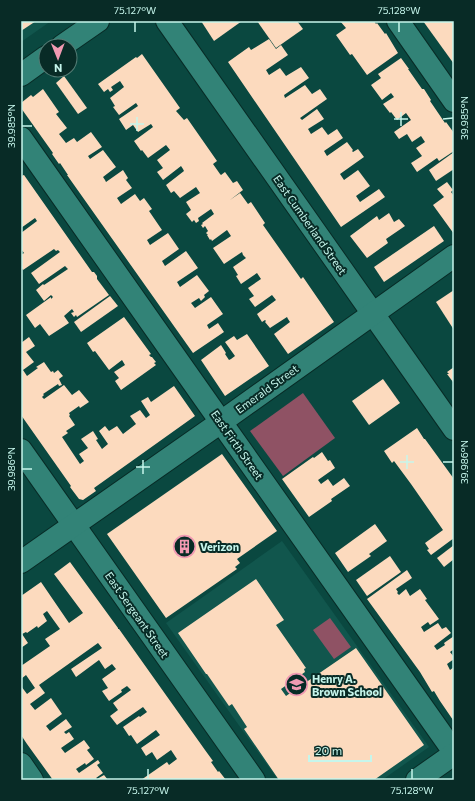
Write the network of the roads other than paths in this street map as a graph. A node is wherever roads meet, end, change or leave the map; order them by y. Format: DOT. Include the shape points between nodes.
graph roads {
  1 [pos="98,21"];
  2 [pos="167,21"];
  3 [pos="398,21"];
  4 [pos="74,38"];
  5 [pos="38,63"];
  6 [pos="21,75"];
  7 [pos="454,101"];
  8 [pos="21,138"];
  9 [pos="454,256"];
  10 [pos="372,314"];
  11 [pos="221,422"];
  12 [pos="454,429"];
  13 [pos="21,450"];
  14 [pos="74,525"];
  15 [pos="21,562"];
  16 [pos="454,753"];
  17 [pos="21,764"];
  18 [pos="32,780"];
  19 [pos="254,780"];
  20 [pos="416,780"];
  1 -- 4 [label="street"];
  2 -- 10 [label="street, East Cumberland Street"];
  3 -- 7 [label="street"];
  5 -- 6 [label="street"];
  8 -- 11 [label="street, East Firth Street"];
  9 -- 10 [label="street, Emerald Street"];
  10 -- 11 [label="street, Emerald Street"];
  10 -- 12 [label="street, East Cumberland Street"];
  11 -- 14 [label="street, Emerald Street"];
  11 -- 16 [label="street, East Firth Street"];
  13 -- 14 [label="street, East Sergeant Street"];
  14 -- 15 [label="street, Emerald Street"];
  14 -- 19 [label="street, East Sergeant Street"];
  16 -- 20 [label="street"];
  17 -- 18 [label="street"];
}
